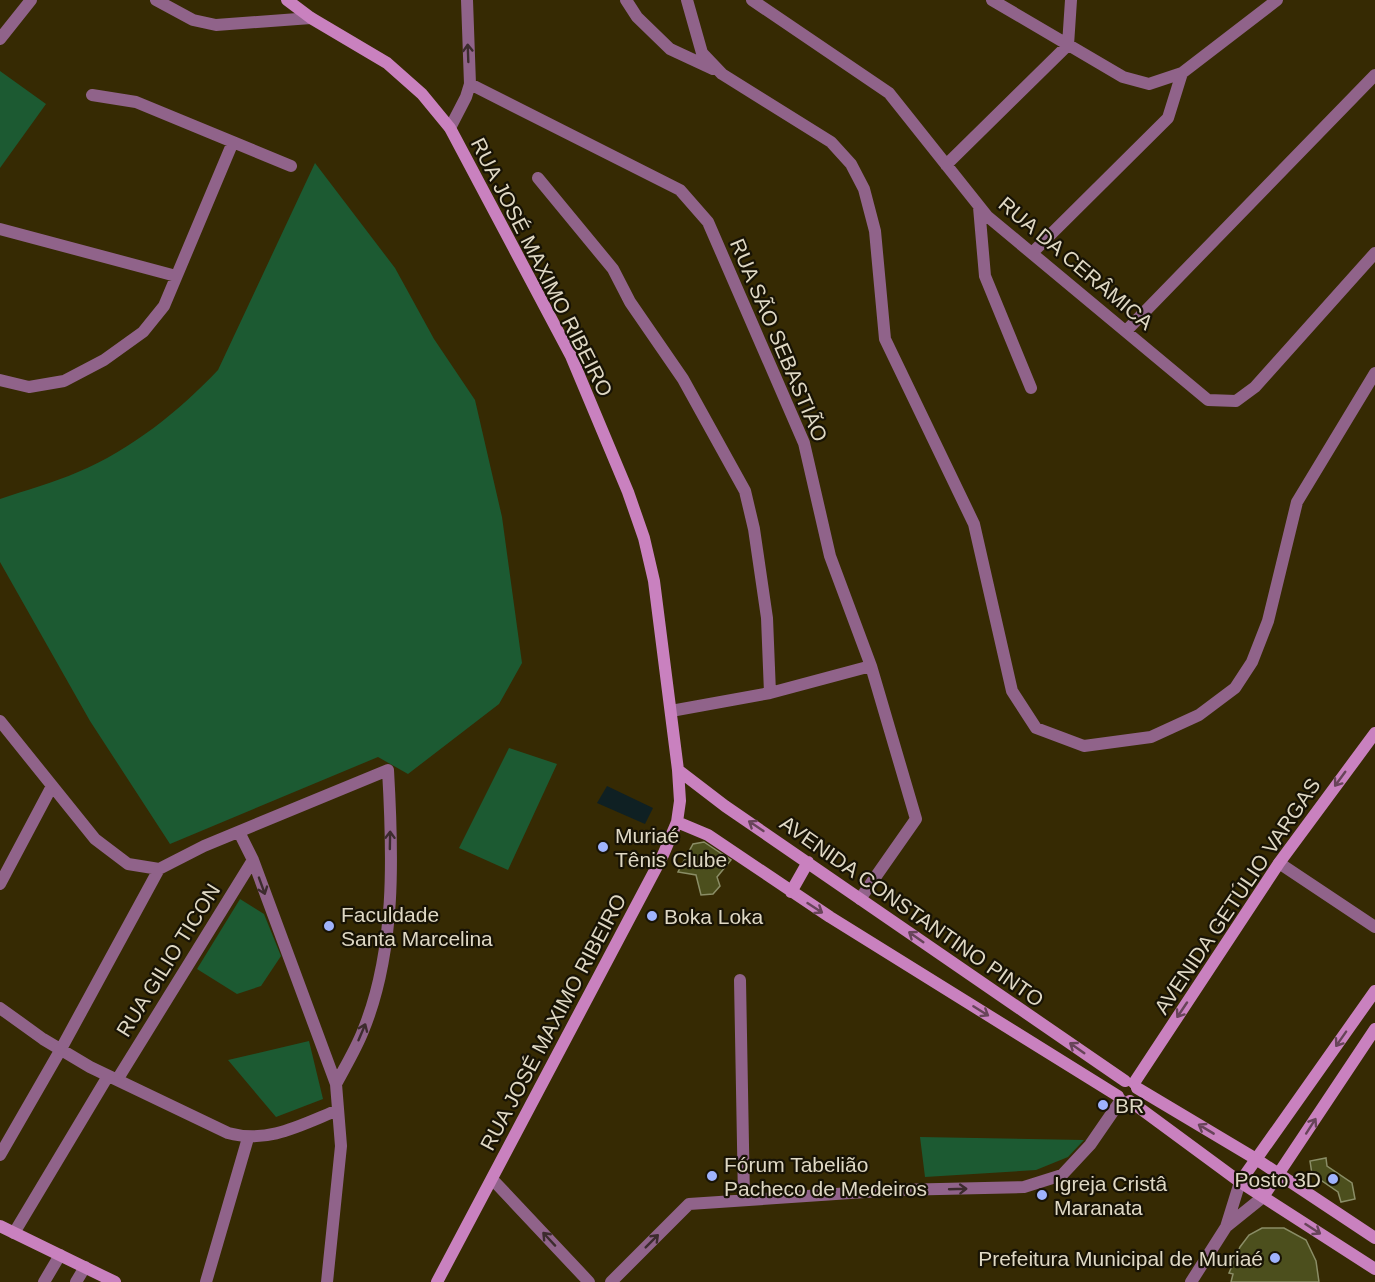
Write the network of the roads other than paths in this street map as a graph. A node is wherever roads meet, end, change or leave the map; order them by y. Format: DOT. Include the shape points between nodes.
graph roads {
  1 [pos="31,0"];
  2 [pos="156,0"];
  3 [pos="287,0"];
  4 [pos="467,0"];
  5 [pos="626,0"];
  6 [pos="687,0"];
  7 [pos="752,0"];
  8 [pos="992,0"];
  9 [pos="1071,0"];
  10 [pos="1276,0"];
  11 [pos="311,18"];
  12 [pos="0,39"];
  13 [pos="1068,45"];
  14 [pos="1182,73"];
  15 [pos="722,74"];
  16 [pos="1375,75"];
  17 [pos="470,84"];
  18 [pos="93,94"];
  19 [pos="450,128"];
  20 [pos="233,142"];
  21 [pos="946,165"];
  22 [pos="291,166"];
  23 [pos="538,178"];
  24 [pos="979,206"];
  25 [pos="0,229"];
  26 [pos="1032,253"];
  27 [pos="1375,253"];
  28 [pos="176,276"];
  29 [pos="1126,332"];
  30 [pos="1375,373"];
  31 [pos="0,380"];
  32 [pos="1031,388"];
  33 [pos="871,666"];
  34 [pos="770,693"];
  35 [pos="671,711"];
  36 [pos="0,721"];
  37 [pos="1375,733"];
  38 [pos="678,770"];
  39 [pos="52,786"];
  40 [pos="677,822"];
  41 [pos="239,832"];
  42 [pos="253,860"];
  43 [pos="808,862"];
  44 [pos="1280,863"];
  45 [pos="159,869"];
  46 [pos="0,884"];
  47 [pos="791,892"];
  48 [pos="860,899"];
  49 [pos="1375,927"];
  50 [pos="740,980"];
  51 [pos="1375,991"];
  52 [pos="0,1008"];
  53 [pos="1375,1029"];
  54 [pos="61,1049"];
  55 [pos="1106,1068"];
  56 [pos="113,1078"];
  57 [pos="336,1084"];
  58 [pos="1098,1084"];
  59 [pos="1132,1084"];
  60 [pos="1123,1099"];
  61 [pos="338,1110"];
  62 [pos="248,1138"];
  63 [pos="0,1155"];
  64 [pos="1256,1160"];
  65 [pos="1279,1175"];
  66 [pos="492,1179"];
  67 [pos="1240,1182"];
  68 [pos="1263,1197"];
  69 [pos="744,1199"];
  70 [pos="0,1226"];
  71 [pos="1226,1227"];
  72 [pos="14,1233"];
  73 [pos="1375,1238"];
  74 [pos="60,1255"];
  75 [pos="85,1267"];
  76 [pos="1375,1269"];
  77 [pos="44,1282"];
  78 [pos="76,1282"];
  79 [pos="115,1282"];
  80 [pos="206,1282"];
  81 [pos="327,1282"];
  82 [pos="437,1282"];
  83 [pos="589,1282"];
  84 [pos="610,1282"];
  85 [pos="1191,1282"];
  1 -- 12 [label="street"];
  2 -- 11 [label="street" via="193,20 216,26"];
  3 -- 11 [label="street, RUA JOSÉ MAXIMO RIBEIRO"];
  17 -- 4 [label="street, one-way"];
  5 -- 15 [label="street" via="637,18 670,49"];
  6 -- 15 [label="street" via="702,53"];
  7 -- 21 [label="street, RUA DA CERÂMICA" via="889,93"];
  8 -- 13 [label="street"];
  9 -- 13 [label="street"];
  10 -- 14 [label="street"];
  11 -- 19 [label="street, RUA JOSÉ MAXIMO RIBEIRO" via="387,63 422,94"];
  13 -- 14 [label="street" via="1123,77 1149,84"];
  13 -- 21 [label="street"];
  14 -- 26 [label="street" via="1168,118"];
  15 -- 30 [label="street" via="831,142 851,164 864,189 875,231 885,339 974,524 1012,691 1036,728 1084,746 1151,737 1199,716 1235,688 1252,662 1268,621 1297,502"];
  16 -- 29 [label="street"];
  17 -- 19 [label="street"];
  17 -- 33 [label="street, RUA SÃO SEBASTIÃO" via="680,190 708,222 804,443 830,556"];
  18 -- 20 [label="street" via="136,102"];
  19 -- 35 [label="street, RUA JOSÉ MAXIMO RIBEIRO" via="570,356 628,492 654,580"];
  20 -- 22 [label="street"];
  20 -- 28 [label="street"];
  21 -- 24 [label="street, RUA DA CERÂMICA"];
  23 -- 34 [label="street" via="613,269 630,302 683,378 745,491 762,583"];
  24 -- 26 [label="street, RUA DA CERÂMICA"];
  24 -- 32 [label="street" via="985,276"];
  25 -- 28 [label="street"];
  26 -- 29 [label="street, RUA DA CERÂMICA"];
  27 -- 29 [label="street, RUA DA CERÂMICA" via="1255,387 1236,400 1208,400"];
  28 -- 31 [label="street" via="164,306 143,332 104,360 64,381 28,387"];
  33 -- 34 [label="street"];
  33 -- 48 [label="street, RUA SÃO SEBASTIÃO" via="916,819"];
  34 -- 35 [label="street"];
  35 -- 38 [label="street, RUA JOSÉ MAXIMO RIBEIRO"];
  36 -- 39 [label="street"];
  37 -- 44 [label="street, AVENIDA GETÚLIO VARGAS, one-way"];
  38 -- 40 [label="street, RUA JOSÉ MAXIMO RIBEIRO"];
  43 -- 38 [label="street, AVENIDA CONSTANTINO PINTO, one-way"];
  39 -- 45 [label="street" via="95,839 128,864"];
  39 -- 46 [label="street"];
  40 -- 47 [label="street, AVENIDA CONSTANTINO PINTO" via="708,835"];
  40 -- 66 [label="street, RUA JOSÉ MAXIMO RIBEIRO"];
  41 -- 42 [label="street"];
  41 -- 45 [label="street"];
  57 -- 41 [label="street, one-way" via="363,1030 378,982 388,914 388,771"];
  42 -- 56 [label="street, RUA GILIO TICON"];
  42 -- 57 [label="street, one-way"];
  43 -- 47 [label="street"];
  43 -- 48 [label="street, AVENIDA CONSTANTINO PINTO"];
  44 -- 49 [label="street"];
  44 -- 59 [label="street, AVENIDA GETÚLIO VARGAS, one-way"];
  45 -- 54 [label="street"];
  47 -- 58 [label="street, AVENIDA CONSTANTINO PINTO, one-way"];
  55 -- 48 [label="street, AVENIDA CONSTANTINO PINTO, one-way"];
  50 -- 69 [label="street"];
  51 -- 64 [label="street, one-way"];
  52 -- 54 [label="street"];
  65 -- 53 [label="street, one-way"];
  54 -- 56 [label="street"];
  54 -- 63 [label="street"];
  55 -- 58 [label="street" via="1107,1079"];
  55 -- 59 [label="street, AVENIDA CONSTANTINO PINTO"];
  56 -- 62 [label="street" via="228,1133"];
  56 -- 72 [label="street, RUA GILIO TICON"];
  57 -- 61 [label="street"];
  58 -- 60 [label="street, AVENIDA CONSTANTINO PINTO"];
  59 -- 60 [label="street" via="1118,1087"];
  59 -- 60 [label="street" via="1137,1096"];
  64 -- 59 [label="street, AVENIDA CONSTANTINO PINTO, one-way"];
  60 -- 67 [label="street, AVENIDA CONSTANTINO PINTO"];
  69 -- 60 [label="street, one-way" via="1024,1187 1062,1175 1090,1145"];
  61 -- 62 [label="street" via="276,1135"];
  61 -- 81 [label="street" via="341,1146"];
  62 -- 80 [label="street"];
  64 -- 65 [label="street, AVENIDA CONSTANTINO PINTO"];
  64 -- 67 [label="street"];
  65 -- 68 [label="street"];
  65 -- 73 [label="street, AVENIDA CONSTANTINO PINTO"];
  66 -- 82 [label="street, RUA JOSÉ MAXIMO RIBEIRO"];
  83 -- 66 [label="street, one-way"];
  67 -- 68 [label="street, AVENIDA CONSTANTINO PINTO"];
  67 -- 71 [label="street"];
  68 -- 71 [label="street"];
  68 -- 76 [label="street, AVENIDA CONSTANTINO PINTO, one-way"];
  84 -- 69 [label="street, one-way" via="689,1204"];
  70 -- 72 [label="street"];
  71 -- 85 [label="street"];
  72 -- 74 [label="street"];
  74 -- 75 [label="street"];
  74 -- 77 [label="street"];
  75 -- 78 [label="street"];
  75 -- 79 [label="street"];
}
